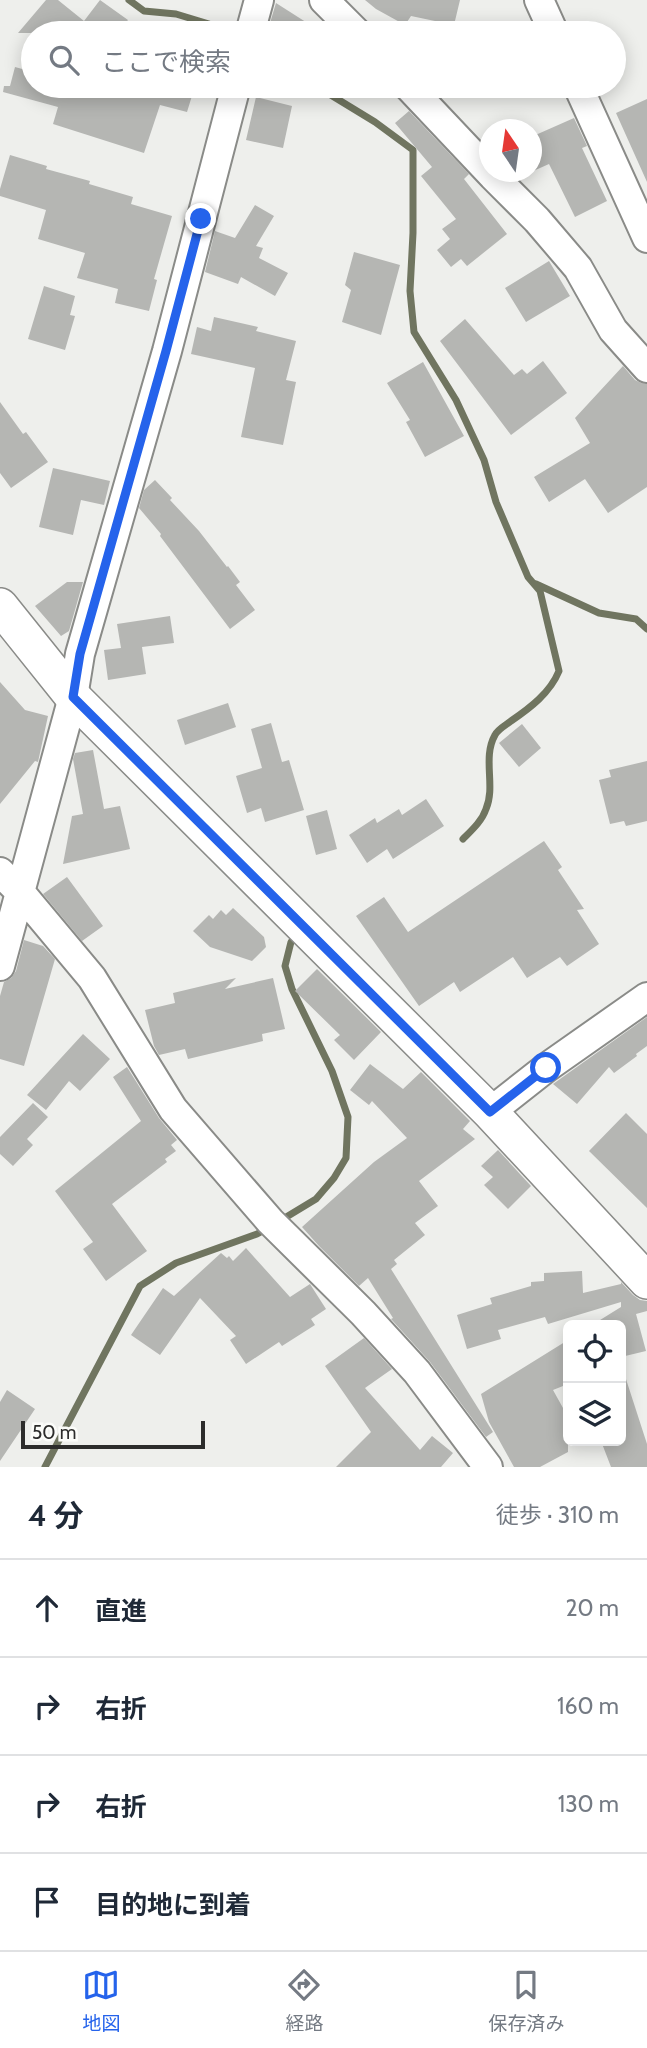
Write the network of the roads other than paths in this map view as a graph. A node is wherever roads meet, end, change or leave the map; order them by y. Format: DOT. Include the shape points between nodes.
graph roads {
  1 [pos="259,0"];
  2 [pos="324,0"];
  3 [pos="539,0"];
  4 [pos="253,21"];
  5 [pos="345,21"];
  6 [pos="549,21"];
  7 [pos="233,98"];
  8 [pos="419,98"];
  9 [pos="583,98"];
  10 [pos="647,238"];
  11 [pos="647,368"];
  12 [pos="0,606"];
  13 [pos="73,697"];
  14 [pos="0,872"];
  15 [pos="21,893"];
  16 [pos="0,966"];
  17 [pos="647,998"];
  18 [pos="490,1112"];
  19 [pos="647,1281"];
  20 [pos="488,1467"];
  1 -- 4 [label="street"];
  2 -- 5 [label="street"];
  3 -- 6 [label="street"];
  7 -- 13 [label="street" via="80,654"];
  8 -- 11 [label="street" via="578,268 613,330"];
  9 -- 10 [label="street"];
  12 -- 13 [label="street"];
  13 -- 15 [label="street"];
  13 -- 18 [label="street"];
  14 -- 15 [label="street"];
  15 -- 16 [label="street"];
  15 -- 20 [label="street" via="92,978 173,1109 276,1227 417,1371"];
  17 -- 18 [label="street"];
  18 -- 19 [label="street"];
}
